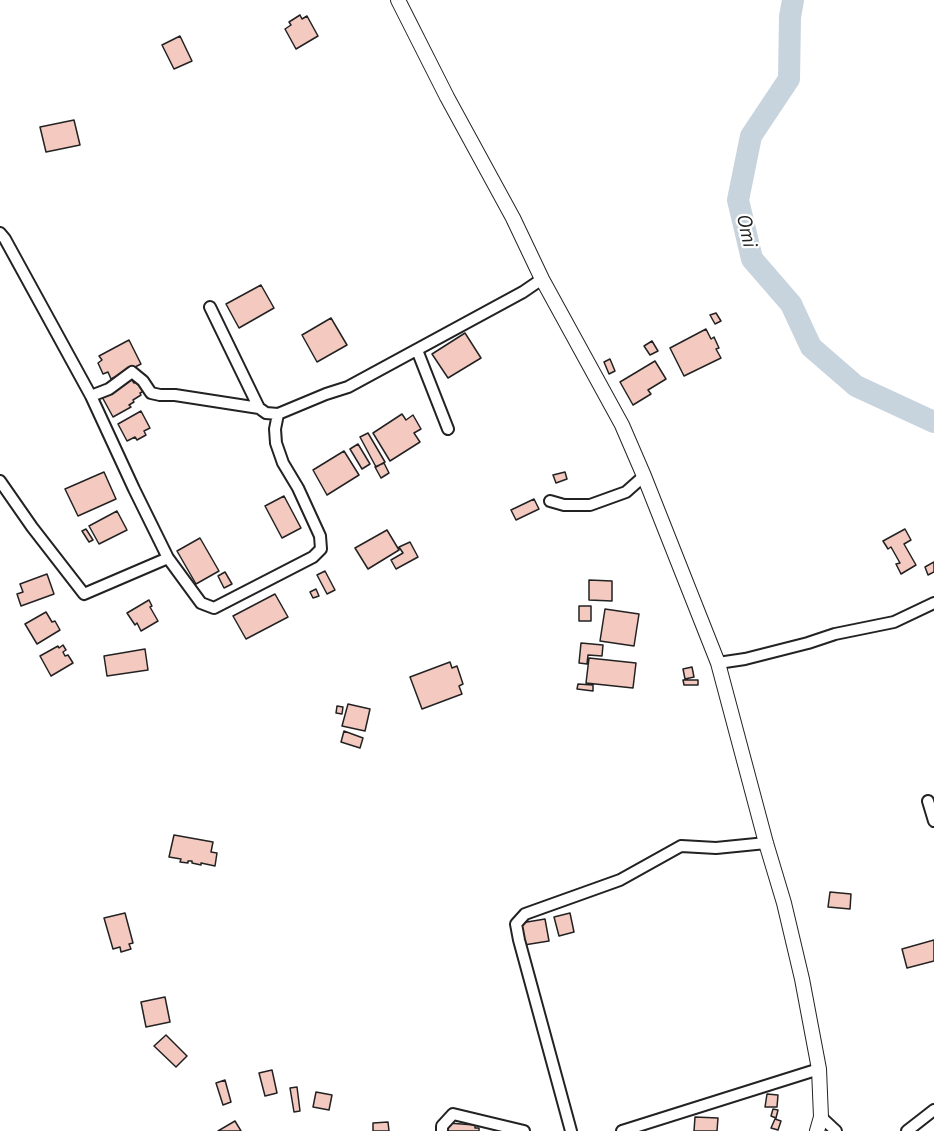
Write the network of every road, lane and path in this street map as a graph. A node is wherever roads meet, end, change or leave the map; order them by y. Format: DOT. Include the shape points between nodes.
graph roads {
  1 [pos="398,0"];
  2 [pos="0,233"];
  3 [pos="542,279"];
  4 [pos="210,307"];
  5 [pos="417,350"];
  6 [pos="91,396"];
  7 [pos="258,408"];
  8 [pos="278,414"];
  9 [pos="448,429"];
  10 [pos="644,476"];
  11 [pos="0,481"];
  12 [pos="550,501"];
  13 [pos="168,558"];
  14 [pos="934,603"];
  15 [pos="718,663"];
  16 [pos="928,801"];
  17 [pos="934,821"];
  18 [pos="766,843"];
  19 [pos="819,1069"];
  20 [pos="934,1110"];
  21 [pos="821,1117"];
  22 [pos="442,1131"];
  23 [pos="524,1131"];
  24 [pos="571,1131"];
  25 [pos="622,1131"];
  26 [pos="817,1131"];
  27 [pos="836,1131"];
  28 [pos="907,1131"];
  1 -- 3 [label="street"];
  2 -- 6 [label="street"];
  3 -- 5 [label="street"];
  3 -- 10 [label="street" via="622,425"];
  4 -- 7 [label="street"];
  5 -- 8 [label="street" via="348,387"];
  5 -- 9 [label="street"];
  6 -- 7 [label="street" via="109,389 132,372 151,393"];
  6 -- 13 [label="street"];
  7 -- 8 [label="street" via="266,414"];
  8 -- 13 [label="street" via="276,442 320,536 321,549 313,557 214,608 201,603"];
  10 -- 12 [label="street" via="626,492 590,506"];
  10 -- 15 [label="street"];
  11 -- 13 [label="street" via="84,594"];
  14 -- 15 [label="street" via="894,622"];
  15 -- 18 [label="street"];
  16 -- 17 [label="street"];
  18 -- 19 [label="street" via="802,979"];
  18 -- 24 [label="street" via="716,848 681,846 620,880 525,914 516,924"];
  19 -- 21 [label="street"];
  19 -- 25 [label="street"];
  20 -- 28 [label="street"];
  21 -- 26 [label="street"];
  21 -- 27 [label="street"];
  22 -- 23 [label="street" via="453,1114"];
}
